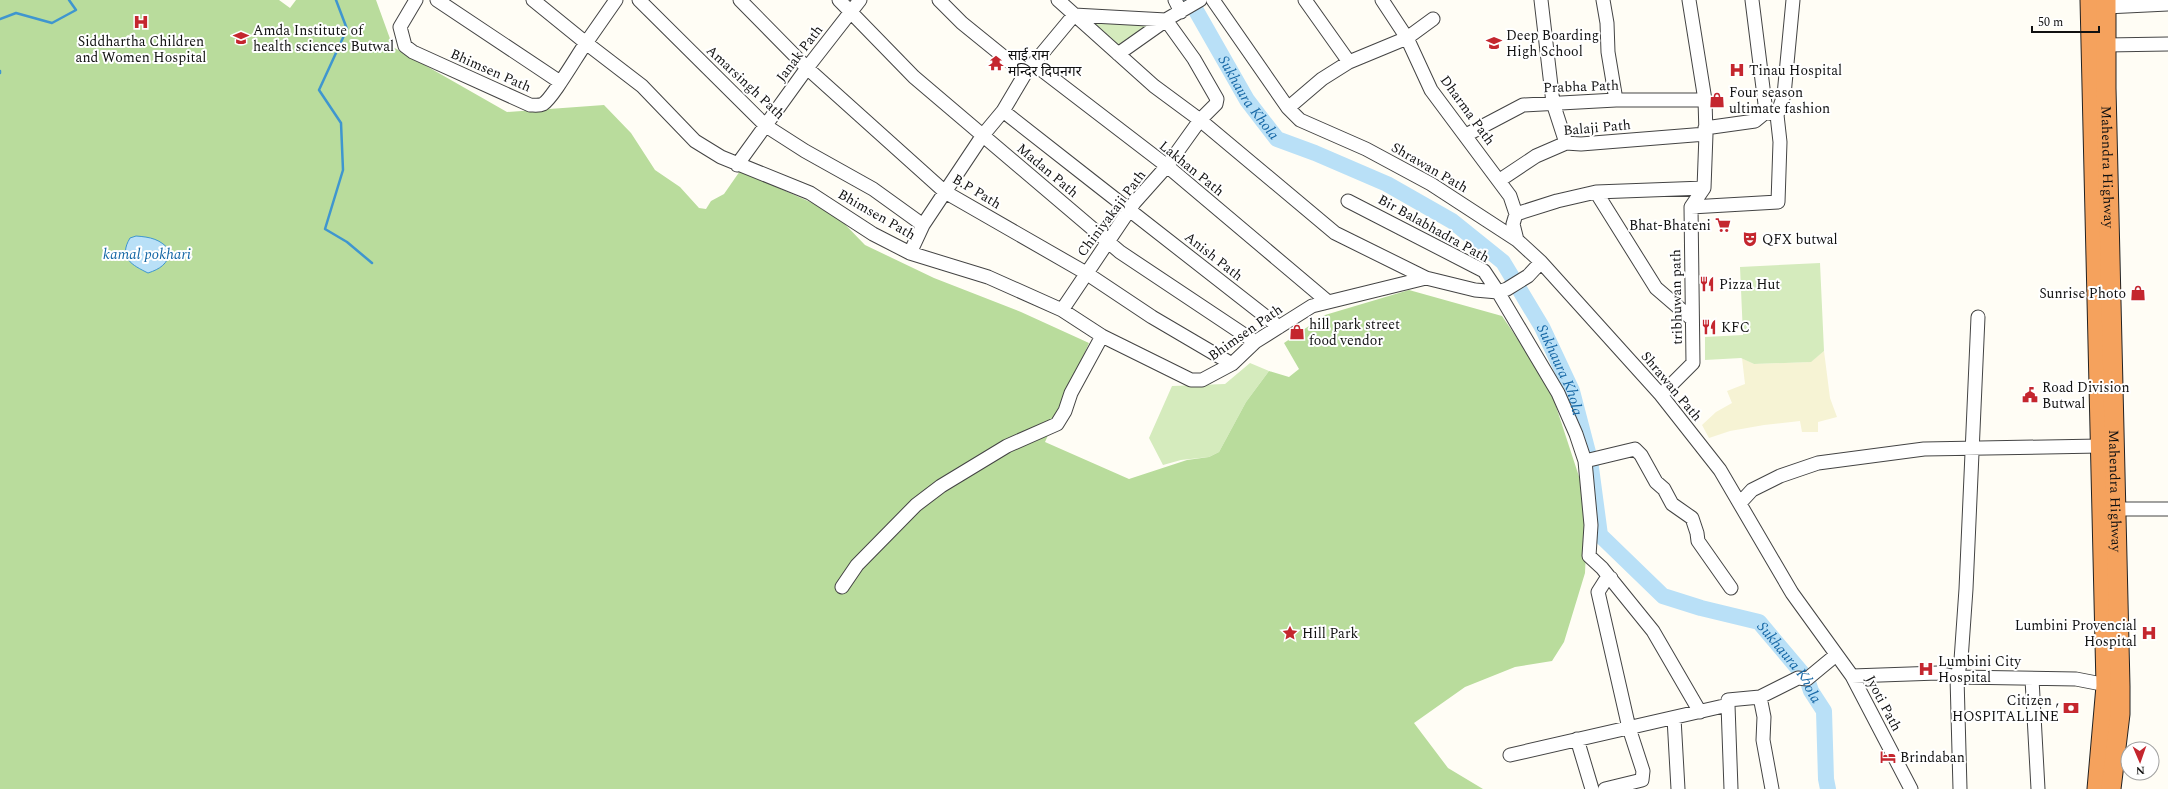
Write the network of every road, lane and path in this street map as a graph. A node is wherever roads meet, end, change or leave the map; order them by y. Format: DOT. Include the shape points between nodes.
graph roads {
  1 [pos="416,0"];
  2 [pos="437,0"];
  3 [pos="533,0"];
  4 [pos="616,0"];
  5 [pos="639,0"];
  6 [pos="740,0"];
  7 [pos="839,0"];
  8 [pos="860,0"];
  9 [pos="939,0"];
  10 [pos="1058,0"];
  11 [pos="1175,0"];
  12 [pos="1200,0"];
  13 [pos="1213,0"];
  14 [pos="1305,0"];
  15 [pos="1382,0"];
  16 [pos="1541,0"];
  17 [pos="1603,0"];
  18 [pos="1689,0"];
  19 [pos="1752,0"];
  20 [pos="1793,0"];
  21 [pos="2101,2"];
  22 [pos="2168,4"];
  23 [pos="851,12"];
  24 [pos="1180,12"];
  25 [pos="1074,15"];
  26 [pos="1433,19"];
  27 [pos="1166,20"];
  28 [pos="1407,38"];
  29 [pos="586,43"];
  30 [pos="2168,44"];
  31 [pos="2106,45"];
  32 [pos="1118,54"];
  33 [pos="1349,62"];
  34 [pos="1034,64"];
  35 [pos="807,68"];
  36 [pos="1025,74"];
  37 [pos="560,82"];
  38 [pos="1616,100"];
  39 [pos="1705,100"];
  40 [pos="1553,103"];
  41 [pos="1288,108"];
  42 [pos="1003,111"];
  43 [pos="1772,113"];
  44 [pos="1200,120"];
  45 [pos="766,126"];
  46 [pos="1706,131"];
  47 [pos="982,135"];
  48 [pos="1466,135"];
  49 [pos="1566,143"];
  50 [pos="737,165"];
  51 [pos="1167,166"];
  52 [pos="1500,180"];
  53 [pos="1704,188"];
  54 [pos="945,192"];
  55 [pos="1596,192"];
  56 [pos="1348,201"];
  57 [pos="1691,207"];
  58 [pos="1129,212"];
  59 [pos="1516,214"];
  60 [pos="923,225"];
  61 [pos="1517,240"];
  62 [pos="1110,242"];
  63 [pos="910,253"];
  64 [pos="1541,262"];
  65 [pos="1086,273"];
  66 [pos="1426,278"];
  67 [pos="1503,291"];
  68 [pos="1327,301"];
  69 [pos="1062,310"];
  70 [pos="1978,317"];
  71 [pos="1692,318"];
  72 [pos="1279,327"];
  73 [pos="1102,336"];
  74 [pos="1255,342"];
  75 [pos="1232,364"];
  76 [pos="1661,395"];
  77 [pos="2100,446"];
  78 [pos="1971,447"];
  79 [pos="1585,461"];
  80 [pos="1740,503"];
  81 [pos="2116,509"];
  82 [pos="2168,509"];
  83 [pos="1611,578"];
  84 [pos="842,587"];
  85 [pos="1731,588"];
  86 [pos="1836,655"];
  87 [pos="1852,676"];
  88 [pos="1957,677"];
  89 [pos="2032,679"];
  90 [pos="2113,686"];
  91 [pos="1760,697"];
  92 [pos="1728,705"];
  93 [pos="1700,712"];
  94 [pos="1674,718"];
  95 [pos="1629,728"];
  96 [pos="1577,739"];
  97 [pos="1510,755"];
  98 [pos="1592,789"];
  99 [pos="1605,789"];
  100 [pos="1678,789"];
  101 [pos="1731,789"];
  102 [pos="1772,789"];
  103 [pos="1911,789"];
  104 [pos="1960,789"];
  105 [pos="2038,789"];
  106 [pos="2097,789"];
  107 [pos="2111,789"];
  1 -- 37 [label="street, Bhimsen Path" via="400,27 405,46 413,52 530,105 543,104"];
  2 -- 37 [label="street"];
  3 -- 29 [label="street"];
  4 -- 29 [label="street"];
  5 -- 45 [label="street, Amarsingh Path"];
  6 -- 35 [label="street, B.P Path"];
  7 -- 23 [label="street, Madan Path"];
  8 -- 23 [label="street, Janak Path"];
  9 -- 36 [label="street" via="962,23"];
  10 -- 25 [label="street"];
  11 -- 24 [label="street"];
  12 -- 24 [label="street"];
  13 -- 41 [label="street, Shrawan Path"];
  14 -- 33 [label="street"];
  15 -- 28 [label="street, Dharma Path"];
  16 -- 40 [label="street"];
  17 -- 38 [label="street"];
  18 -- 39 [label="street"];
  19 -- 43 [label="street"];
  20 -- 43 [label="street" via="1784,95"];
  21 -- 22 [label="street"];
  21 -- 31 [label="highway, Mahendra Highway"];
  21 -- 77 [label="highway"];
  23 -- 35 [label="street, Janak Path"];
  23 -- 47 [label="street, Madan Path" via="914,77"];
  24 -- 27 [label="street"];
  25 -- 27 [label="street"];
  25 -- 32 [label="street"];
  25 -- 34 [label="street"];
  26 -- 28 [label="street"];
  27 -- 32 [label="street"];
  27 -- 44 [label="street, Chiniyakaji Path" via="1194,59 1217,99 1213,108"];
  28 -- 33 [label="street"];
  28 -- 48 [label="street, Dharma Path" via="1431,90"];
  29 -- 37 [label="street, Bhimsen Path"];
  29 -- 50 [label="street, Bhimsen Path" via="642,86 695,141"];
  30 -- 31 [label="street"];
  31 -- 81 [label="highway, Mahendra Highway"];
  32 -- 44 [label="street" via="1154,86"];
  33 -- 41 [label="street" via="1322,79"];
  34 -- 36 [label="street"];
  34 -- 51 [label="street, Lakhan Path"];
  35 -- 45 [label="street, Janak Path"];
  35 -- 54 [label="street, B.P Path"];
  36 -- 42 [label="street"];
  38 -- 39 [label="street, Prabha Path"];
  38 -- 40 [label="street, Prabha Path"];
  39 -- 46 [label="street"];
  40 -- 48 [label="street, Prabha Path" via="1523,105"];
  40 -- 49 [label="street"];
  41 -- 61 [label="street, Shrawan Path" via="1300,120 1366,148 1431,184"];
  42 -- 47 [label="street"];
  42 -- 58 [label="street, Anish Path"];
  43 -- 46 [label="street, Balaji Path" via="1755,121"];
  43 -- 57 [label="street" via="1780,142 1778,202"];
  44 -- 51 [label="street, Chiniyakaji Path"];
  44 -- 66 [label="street" via="1335,233"];
  45 -- 50 [label="street, Janak Path"];
  45 -- 60 [label="street, Amarsingh Path" via="805,151 873,188"];
  46 -- 49 [label="street, Balaji Path" via="1581,144"];
  46 -- 53 [label="street"];
  47 -- 54 [label="street"];
  47 -- 62 [label="street, Madan Path"];
  48 -- 52 [label="street, Dharma Path"];
  49 -- 52 [label="street, Balaji Path" via="1536,156"];
  50 -- 63 [label="street, Bhimsen Path" via="810,193 872,234"];
  51 -- 58 [label="street, Chiniyakaji Path"];
  51 -- 68 [label="street, Lakhan Path"];
  52 -- 59 [label="street, Dharma Path" via="1510,196"];
  53 -- 55 [label="street"];
  53 -- 57 [label="street"];
  54 -- 60 [label="street"];
  54 -- 65 [label="street, B.P Path"];
  55 -- 59 [label="street"];
  55 -- 71 [label="street" via="1656,288"];
  56 -- 67 [label="street, Bir Balabhadra Path" via="1484,270"];
  57 -- 71 [label="street, tribhuwan path"];
  58 -- 62 [label="street, Chiniyakaji Path"];
  58 -- 72 [label="street, Anish Path"];
  59 -- 61 [label="street, Dharma Path" via="1513,224"];
  60 -- 63 [label="street"];
  61 -- 64 [label="street, Shrawan Path"];
  62 -- 65 [label="street, Chiniyakaji Path"];
  62 -- 74 [label="street, Madan Path" via="1120,252"];
  63 -- 69 [label="street, Bhimsen Path" via="988,277"];
  64 -- 67 [label="street" via="1528,276"];
  64 -- 76 [label="street, Shrawan Path"];
  65 -- 69 [label="street, Chiniyakaji Path"];
  65 -- 75 [label="street, B.P Path" via="1152,318"];
  66 -- 67 [label="street" via="1475,290"];
  66 -- 68 [label="street, Bhimsen Path"];
  67 -- 79 [label="street, Bir Balabhadra Path" via="1558,393"];
  68 -- 72 [label="street, Bhimsen Path" via="1312,306"];
  69 -- 73 [label="street, Bhimsen Path"];
  70 -- 78 [label="street"];
  71 -- 76 [label="street, tribhuwan path" via="1692,363"];
  72 -- 74 [label="street, Bhimsen Path"];
  73 -- 75 [label="street, Bhimsen Path" via="1191,380 1202,380"];
  73 -- 84 [label="street" via="1057,424 1006,446 941,486 916,505 857,565"];
  74 -- 75 [label="street, Bhimsen Path"];
  76 -- 80 [label="street, Shrawan Path" via="1720,470"];
  77 -- 78 [label="street"];
  77 -- 90 [label="highway"];
  78 -- 80 [label="street" via="1924,449 1818,462 1752,490"];
  78 -- 88 [label="street" via="1966,589 1961,660"];
  79 -- 83 [label="street, Bir Balabhadra Path" via="1591,525 1589,556"];
  79 -- 85 [label="street" via="1635,449 1672,504 1692,518 1698,541"];
  80 -- 86 [label="street, Shrawan Path" via="1792,593"];
  81 -- 82 [label="street"];
  81 -- 90 [label="highway, Mahendra Highway"];
  83 -- 93 [label="street, Bir Balabhadra Path" via="1653,631"];
  83 -- 95 [label="street" via="1598,592"];
  86 -- 87 [label="street, Shrawan Path"];
  86 -- 91 [label="street" via="1806,679 1798,678"];
  87 -- 88 [label="street" via="1938,673"];
  87 -- 103 [label="street, Jyoti Path"];
  88 -- 89 [label="street"];
  88 -- 104 [label="street"];
  89 -- 90 [label="street" via="2076,678"];
  89 -- 105 [label="street"];
  90 -- 106 [label="highway"];
  90 -- 107 [label="highway, Mahendra Highway" via="2120,714"];
  91 -- 92 [label="street" via="1728,700"];
  91 -- 102 [label="street" via="1764,717 1762,740"];
  92 -- 93 [label="street"];
  92 -- 101 [label="street"];
  93 -- 94 [label="street"];
  94 -- 95 [label="street"];
  94 -- 100 [label="street"];
  95 -- 96 [label="street"];
  95 -- 99 [label="street" via="1643,771 1642,780"];
  96 -- 97 [label="street"];
  96 -- 98 [label="street"];
}
